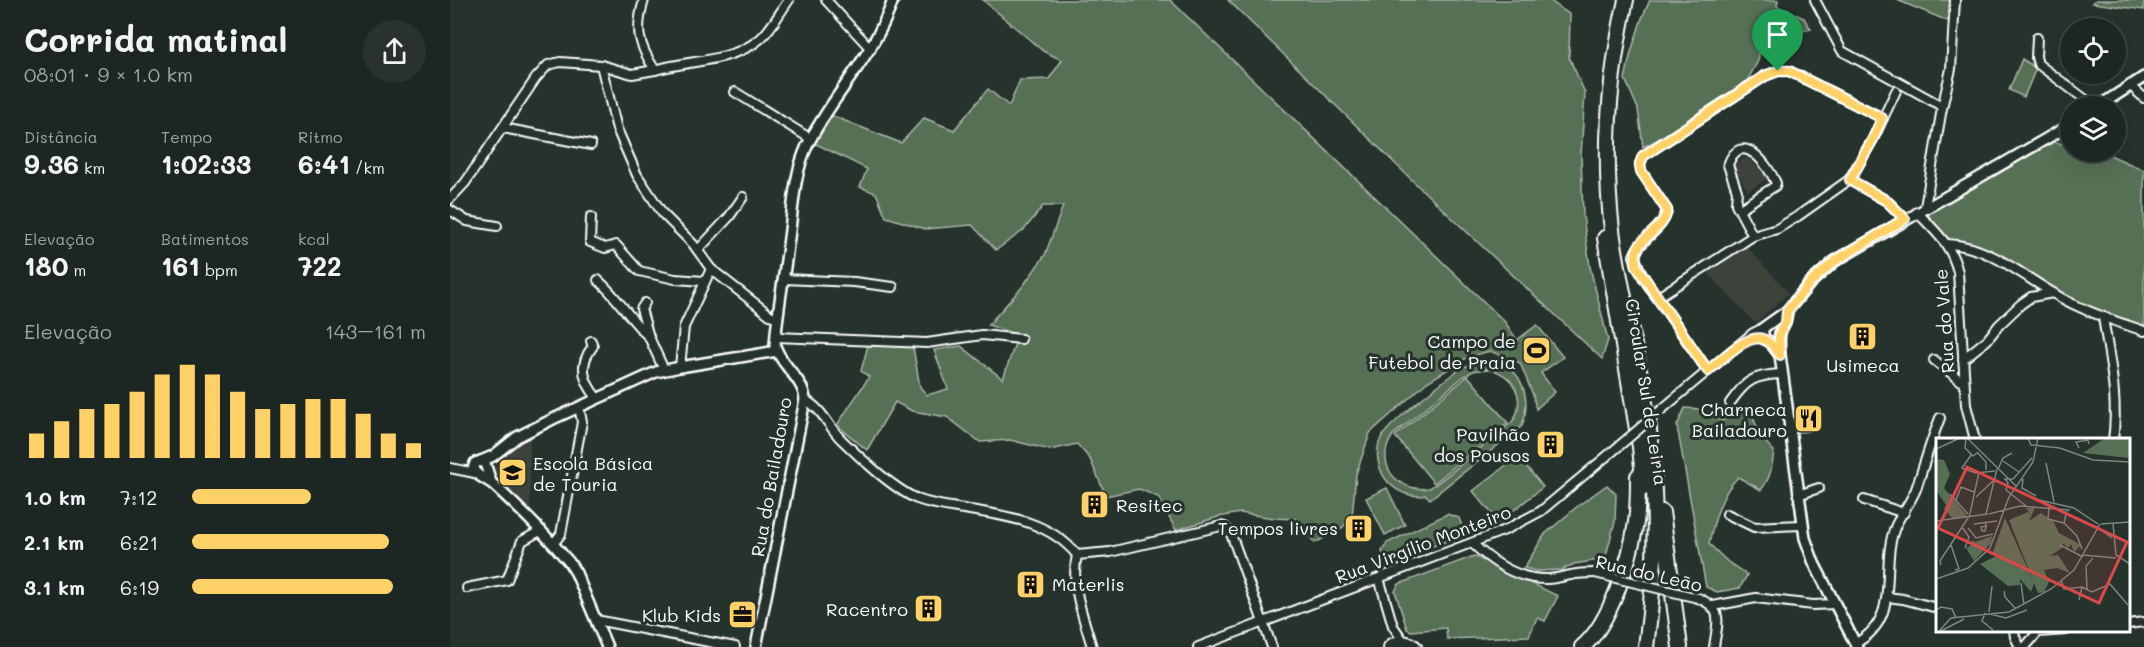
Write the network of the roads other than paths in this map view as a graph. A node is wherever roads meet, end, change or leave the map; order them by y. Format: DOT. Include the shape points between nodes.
graph roads {
  1 [pos="644,0"];
  2 [pos="789,0"];
  3 [pos="826,0"];
  4 [pos="893,0"];
  5 [pos="1617,0"];
  6 [pos="1626,0"];
  7 [pos="1815,0"];
  8 [pos="1955,0"];
  9 [pos="2037,38"];
  10 [pos="871,49"];
  11 [pos="601,65"];
  12 [pos="656,70"];
  13 [pos="2144,77"];
  14 [pos="2130,86"];
  15 [pos="1896,91"];
  16 [pos="735,92"];
  17 [pos="2081,96"];
  18 [pos="2114,96"];
  19 [pos="2144,98"];
  20 [pos="1942,108"];
  21 [pos="1882,118"];
  22 [pos="503,128"];
  23 [pos="2060,131"];
  24 [pos="811,139"];
  25 [pos="591,145"];
  26 [pos="1850,180"];
  27 [pos="742,197"];
  28 [pos="450,199"];
  29 [pos="1740,209"];
  30 [pos="1921,209"];
  31 [pos="450,210"];
  32 [pos="591,217"];
  33 [pos="1905,219"];
  34 [pos="497,226"];
  35 [pos="1753,236"];
  36 [pos="1948,244"];
  37 [pos="698,250"];
  38 [pos="711,269"];
  39 [pos="784,279"];
  40 [pos="598,280"];
  41 [pos="704,281"];
  42 [pos="893,287"];
  43 [pos="2053,293"];
  44 [pos="1658,297"];
  45 [pos="645,303"];
  46 [pos="1787,311"];
  47 [pos="2103,317"];
  48 [pos="778,318"];
  49 [pos="1766,326"];
  50 [pos="2144,331"];
  51 [pos="1780,334"];
  52 [pos="649,337"];
  53 [pos="776,337"];
  54 [pos="1021,339"];
  55 [pos="1748,340"];
  56 [pos="591,341"];
  57 [pos="1767,341"];
  58 [pos="777,351"];
  59 [pos="1780,355"];
  60 [pos="1963,359"];
  61 [pos="1934,360"];
  62 [pos="680,367"];
  63 [pos="664,370"];
  64 [pos="1708,371"];
  65 [pos="1782,374"];
  66 [pos="1964,383"];
  67 [pos="597,398"];
  68 [pos="805,400"];
  69 [pos="1730,403"];
  70 [pos="579,407"];
  71 [pos="1940,418"];
  72 [pos="1806,426"];
  73 [pos="1789,427"];
  74 [pos="1974,438"];
  75 [pos="2113,438"];
  76 [pos="1645,447"];
  77 [pos="450,468"];
  78 [pos="481,469"];
  79 [pos="1819,488"];
  80 [pos="1798,495"];
  81 [pos="1864,500"];
  82 [pos="1904,513"];
  83 [pos="1727,514"];
  84 [pos="1802,525"];
  85 [pos="540,531"];
  86 [pos="553,544"];
  87 [pos="1473,544"];
  88 [pos="1077,555"];
  89 [pos="1379,578"];
  90 [pos="467,588"];
  91 [pos="1887,597"];
  92 [pos="1835,604"];
  93 [pos="1713,606"];
  94 [pos="1936,608"];
  95 [pos="596,620"];
  96 [pos="1263,621"];
  97 [pos="2144,622"];
  98 [pos="2129,624"];
  99 [pos="2014,632"];
  100 [pos="2038,632"];
  101 [pos="1400,645"];
  102 [pos="1856,645"];
  103 [pos="2026,646"];
  104 [pos="607,647"];
  105 [pos="735,647"];
  106 [pos="756,647"];
  107 [pos="1092,647"];
  108 [pos="1198,647"];
  109 [pos="1272,647"];
  110 [pos="1582,647"];
  111 [pos="1637,647"];
  112 [pos="1646,647"];
  113 [pos="1680,647"];
  114 [pos="1714,647"];
  1 -- 12 [label="street" via="638,29"];
  2 -- 12 [label="street" via="762,37 749,47"];
  3 -- 10 [label="street"];
  4 -- 10 [label="street"];
  5 -- 76 [label="highway, Circular Sul de Leiria" via="1601,99 1600,191 1609,269"];
  6 -- 76 [label="highway, Circular Sul de Leiria" via="1610,99 1608,181 1613,231 1646,406"];
  7 -- 20 [label="street" via="1842,51"];
  8 -- 20 [label="street" via="1951,69"];
  9 -- 17 [label="street" via="2038,64"];
  10 -- 24 [label="street"];
  11 -- 12 [label="street" via="632,74"];
  11 -- 22 [label="street" via="548,65"];
  11 -- 37 [label="street" via="617,129 637,175 663,214"];
  13 -- 14 [label="street"];
  14 -- 18 [label="street"];
  14 -- 19 [label="street"];
  15 -- 21 [label="street"];
  16 -- 24 [label="street"];
  20 -- 30 [label="street"];
  21 -- 26 [label="street"];
  21 -- 44 [label="street" via="1789,71 1778,71 1643,156 1641,171 1667,210 1666,218 1638,246 1634,256"];
  22 -- 25 [label="street"];
  22 -- 28 [label="street"];
  23 -- 30 [label="street"];
  24 -- 39 [label="street" via="795,189"];
  26 -- 33 [label="street" via="1887,201"];
  26 -- 35 [label="street" via="1777,229"];
  27 -- 37 [label="street"];
  29 -- 29 [label="street" via="1776,183 1758,155 1749,150 1740,150 1728,165"];
  29 -- 35 [label="street"];
  30 -- 33 [label="street"];
  30 -- 36 [label="street, Rua do Vale"];
  31 -- 34 [label="street" via="467,221"];
  32 -- 41 [label="street" via="590,242 605,248 616,245 639,271"];
  33 -- 46 [label="street" via="1835,261"];
  35 -- 44 [label="street"];
  36 -- 43 [label="street" via="1972,248 1994,258"];
  36 -- 60 [label="street, Rua do Vale" via="1958,272"];
  37 -- 38 [label="street"];
  38 -- 41 [label="street"];
  38 -- 48 [label="street"];
  39 -- 42 [label="street"];
  39 -- 48 [label="street"];
  40 -- 52 [label="street"];
  41 -- 62 [label="street" via="684,327"];
  43 -- 47 [label="street"];
  43 -- 60 [label="street" via="2031,297 2021,304"];
  44 -- 64 [label="street"];
  45 -- 52 [label="street" via="641,312"];
  46 -- 49 [label="street"];
  46 -- 51 [label="street"];
  47 -- 50 [label="street"];
  47 -- 75 [label="street" via="2114,389"];
  48 -- 53 [label="street"];
  49 -- 51 [label="street" via="1775,324"];
  49 -- 55 [label="street, Rua Virgílio Monteiro"];
  49 -- 57 [label="street" via="1762,335"];
  51 -- 57 [label="street" via="1776,341"];
  51 -- 59 [label="street"];
  52 -- 63 [label="street"];
  53 -- 54 [label="street" via="927,343 982,336"];
  53 -- 58 [label="street"];
  55 -- 57 [label="street"];
  55 -- 64 [label="street, Rua Virgílio Monteiro"];
  56 -- 67 [label="street" via="584,378"];
  57 -- 59 [label="street"];
  58 -- 62 [label="street"];
  58 -- 68 [label="street, Rua do Bailadouro"];
  59 -- 65 [label="street"];
  60 -- 66 [label="street, Rua do Vale"];
  61 -- 66 [label="street"];
  62 -- 63 [label="street"];
  63 -- 67 [label="street"];
  64 -- 87 [label="street, Rua Virgílio Monteiro, bridge" via="1535,515"];
  65 -- 69 [label="street" via="1755,377"];
  65 -- 73 [label="street"];
  66 -- 74 [label="street, Rua do Vale"];
  67 -- 70 [label="street"];
  68 -- 88 [label="street" via="816,407 842,441 909,495 934,504 1028,522 1068,545"];
  68 -- 106 [label="street, Rua do Bailadouro"];
  70 -- 78 [label="street" via="518,437"];
  70 -- 86 [label="street" via="582,422 561,534"];
  71 -- 82 [label="street"];
  72 -- 73 [label="street"];
  73 -- 80 [label="street"];
  76 -- 110 [label="highway" via="1629,555 1599,627"];
  76 -- 111 [label="highway, Circular Sul de Leiria" via="1646,532"];
  76 -- 112 [label="highway, Circular Sul de Leiria" via="1655,557"];
  76 -- 113 [label="highway" via="1656,455"];
  77 -- 78 [label="street"];
  78 -- 85 [label="street"];
  79 -- 80 [label="street"];
  80 -- 84 [label="street"];
  81 -- 82 [label="street"];
  82 -- 91 [label="street" via="1891,540"];
  83 -- 84 [label="street" via="1754,526"];
  84 -- 92 [label="street" via="1814,563"];
  85 -- 86 [label="street"];
  85 -- 90 [label="street" via="522,541 507,580"];
  86 -- 95 [label="street" via="576,573"];
  87 -- 89 [label="street, Rua Virgílio Monteiro"];
  87 -- 93 [label="street, Rua do Leão, bridge" via="1501,566 1530,578 1595,573 1698,598"];
  88 -- 96 [label="street" via="1110,552 1216,526 1226,527"];
  88 -- 107 [label="street" via="1075,582"];
  89 -- 96 [label="street, Rua Virgílio Monteiro"];
  89 -- 101 [label="street"];
  91 -- 94 [label="street"];
  91 -- 102 [label="street" via="1872,631"];
  92 -- 93 [label="street" via="1756,598"];
  92 -- 102 [label="street"];
  93 -- 114 [label="street, Rua do Leão" via="1717,616"];
  95 -- 104 [label="street"];
  95 -- 105 [label="street"];
  96 -- 108 [label="street, Rua Virgílio Monteiro"];
  96 -- 109 [label="street"];
  97 -- 98 [label="street"];
  99 -- 103 [label="street" via="2015,638"];
  100 -- 103 [label="street"];
}
